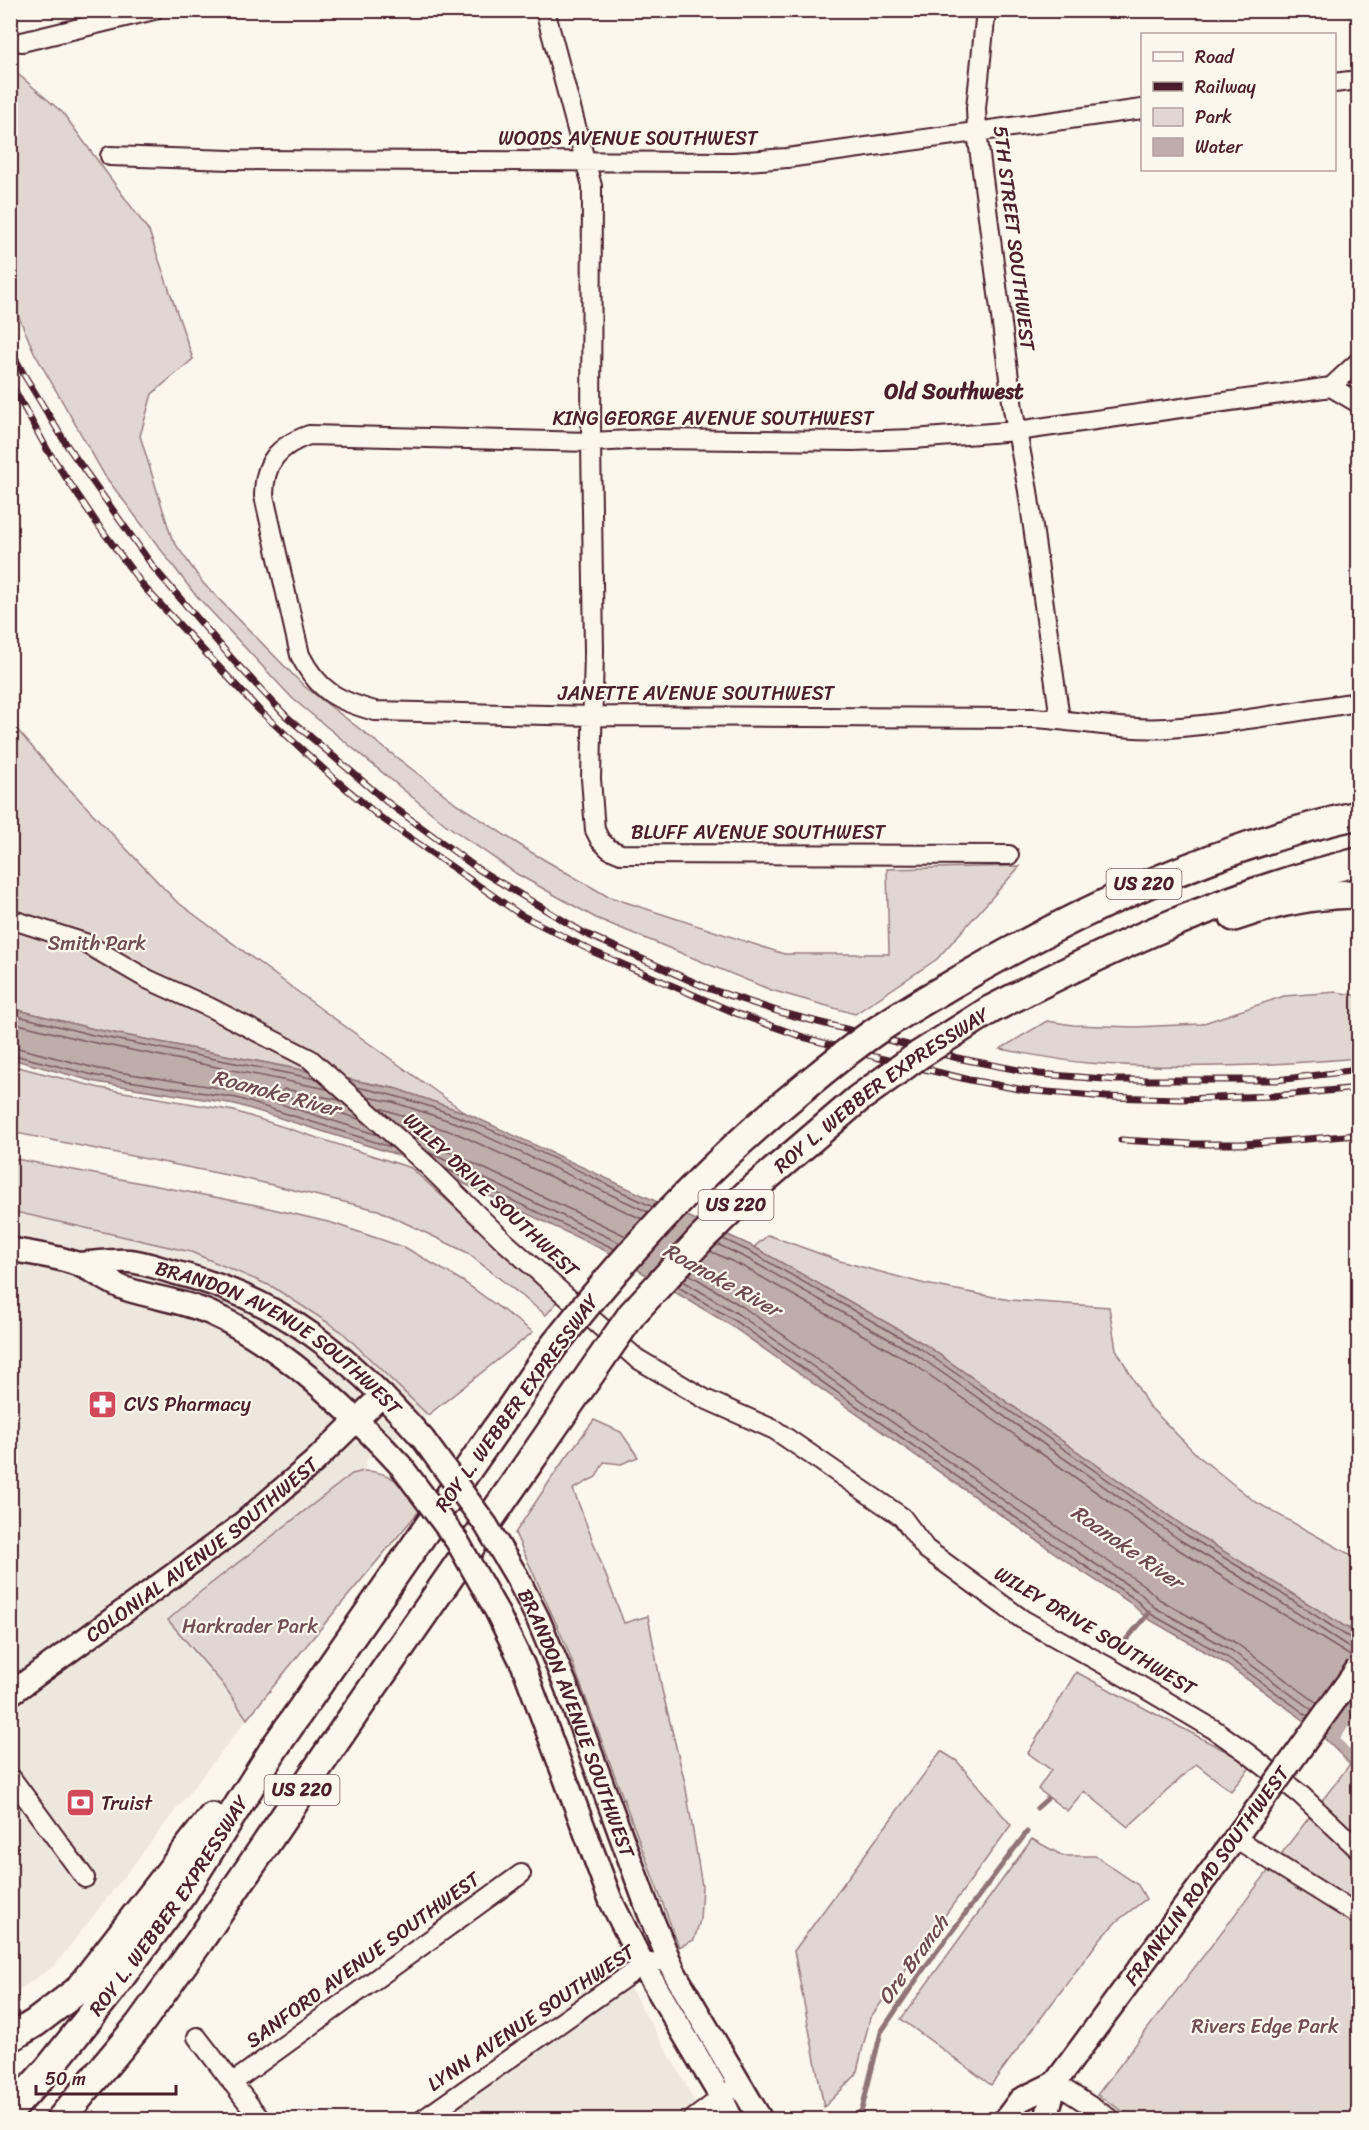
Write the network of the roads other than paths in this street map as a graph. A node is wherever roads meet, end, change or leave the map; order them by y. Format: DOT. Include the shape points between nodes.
graph roads {
  1 [pos="154,10"];
  2 [pos="545,10"];
  3 [pos="987,10"];
  4 [pos="22,42"];
  5 [pos="1359,80"];
  6 [pos="1336,83"];
  7 [pos="1141,109"];
  8 [pos="977,132"];
  9 [pos="110,156"];
  10 [pos="587,162"];
  11 [pos="1359,362"];
  12 [pos="1331,387"];
  13 [pos="1359,403"];
  14 [pos="1017,430"];
  15 [pos="309,435"];
  16 [pos="591,442"];
  17 [pos="1359,702"];
  18 [pos="593,716"];
  19 [pos="1060,719"];
  20 [pos="1359,804"];
  21 [pos="1359,815"];
  22 [pos="1269,839"];
  23 [pos="1009,855"];
  24 [pos="1359,862"];
  25 [pos="1359,894"];
  26 [pos="10,919"];
  27 [pos="1072,967"];
  28 [pos="10,1249"];
  29 [pos="77,1264"];
  30 [pos="382,1395"];
  31 [pos="357,1420"];
  32 [pos="1359,1668"];
  33 [pos="10,1694"];
  34 [pos="275,1747"];
  35 [pos="10,1776"];
  36 [pos="1235,1838"];
  37 [pos="1359,1849"];
  38 [pos="521,1874"];
  39 [pos="85,1878"];
  40 [pos="1359,1915"];
  41 [pos="668,1959"];
  42 [pos="643,1965"];
  43 [pos="197,2037"];
  44 [pos="10,2038"];
  45 [pos="232,2083"];
  46 [pos="740,2083"];
  47 [pos="1055,2083"];
  48 [pos="721,2097"];
  49 [pos="10,2111"];
  50 [pos="60,2120"];
  51 [pos="261,2120"];
  52 [pos="422,2120"];
  53 [pos="692,2120"];
  54 [pos="732,2120"];
  55 [pos="761,2120"];
  56 [pos="1005,2120"];
  57 [pos="1046,2120"];
  58 [pos="1112,2120"];
  1 -- 4 [label="street"];
  2 -- 10 [label="street, BLUFF AVENUE SOUTHWEST"];
  3 -- 8 [label="street, 5TH STREET SOUTHWEST"];
  5 -- 6 [label="street"];
  7 -- 8 [label="street, WOODS AVENUE SOUTHWEST"];
  8 -- 10 [label="street, WOODS AVENUE SOUTHWEST" via="776,159"];
  8 -- 14 [label="street, 5TH STREET SOUTHWEST"];
  9 -- 10 [label="street, WOODS AVENUE SOUTHWEST"];
  10 -- 16 [label="street, BLUFF AVENUE SOUTHWEST" via="593,201"];
  11 -- 12 [label="street"];
  12 -- 13 [label="street"];
  12 -- 14 [label="street, KING GEORGE AVENUE SOUTHWEST"];
  14 -- 16 [label="street, KING GEORGE AVENUE SOUTHWEST" via="866,441"];
  14 -- 19 [label="street, 5TH STREET SOUTHWEST"];
  15 -- 16 [label="street, KING GEORGE AVENUE SOUTHWEST"];
  15 -- 18 [label="street, JANETTE AVENUE SOUTHWEST" via="294,440 270,462 264,496 300,655 321,686 349,704 375,711"];
  16 -- 18 [label="street, BLUFF AVENUE SOUTHWEST"];
  17 -- 19 [label="street, JANETTE AVENUE SOUTHWEST" via="1168,728 1125,728"];
  18 -- 19 [label="street, JANETTE AVENUE SOUTHWEST"];
  18 -- 23 [label="street, BLUFF AVENUE SOUTHWEST" via="591,779 595,830 609,849 621,854"];
  20 -- 22 [label="highway"];
  21 -- 22 [label="highway, ROY L. WEBBER EXPRESSWAY / US 220"];
  22 -- 34 [label="highway, ROY L. WEBBER EXPRESSWAY / US 220, bridge" via="1136,888 1011,949 880,1028 739,1143 644,1236 554,1346"];
  24 -- 27 [label="highway, ROY L. WEBBER EXPRESSWAY / US 220" via="1268,886 1201,910"];
  25 -- 27 [label="highway" via="1260,908"];
  26 -- 37 [label="street, WILEY DRIVE SOUTHWEST" via="85,943 147,980 310,1059 506,1243 636,1358 705,1399 775,1430 903,1517 926,1549 1022,1619 1246,1752 1301,1795"];
  27 -- 50 [label="highway, ROY L. WEBBER EXPRESSWAY / US 220, bridge" via="990,1010 858,1099 701,1239 632,1314 192,1951 139,2025"];
  28 -- 29 [label="main road, BRANDON AVENUE SOUTHWEST"];
  29 -- 30 [label="main road, BRANDON AVENUE SOUTHWEST" via="130,1261 194,1277 247,1296 312,1333"];
  29 -- 31 [label="main road, BRANDON AVENUE SOUTHWEST" via="125,1288 177,1301 243,1330 282,1356"];
  30 -- 31 [label="main road, COLONIAL AVENUE SOUTHWEST"];
  30 -- 41 [label="main road, BRANDON AVENUE SOUTHWEST, bridge" via="423,1439 486,1525 517,1577 566,1686"];
  31 -- 33 [label="main road, COLONIAL AVENUE SOUTHWEST" via="234,1530"];
  31 -- 42 [label="main road, BRANDON AVENUE SOUTHWEST, bridge" via="401,1466 457,1541 495,1608 523,1665 611,1901"];
  32 -- 36 [label="main road, FRANKLIN ROAD SOUTHWEST, bridge"];
  34 -- 44 [label="highway" via="221,1805 77,1991"];
  34 -- 49 [label="highway, ROY L. WEBBER EXPRESSWAY / US 220" via="183,1893 109,1993"];
  35 -- 39 [label="street"];
  36 -- 40 [label="street"];
  36 -- 47 [label="main road, FRANKLIN ROAD SOUTHWEST"];
  38 -- 45 [label="street, SANFORD AVENUE SOUTHWEST"];
  41 -- 42 [label="street, LYNN AVENUE SOUTHWEST"];
  41 -- 46 [label="main road, BRANDON AVENUE SOUTHWEST"];
  42 -- 48 [label="main road, BRANDON AVENUE SOUTHWEST"];
  42 -- 52 [label="street, LYNN AVENUE SOUTHWEST"];
  43 -- 45 [label="street"];
  45 -- 51 [label="street"];
  46 -- 48 [label="street"];
  46 -- 55 [label="main road, BRANDON AVENUE SOUTHWEST"];
  47 -- 56 [label="main road, FRANKLIN ROAD SOUTHWEST" via="1020,2100"];
  47 -- 57 [label="main road, FRANKLIN ROAD SOUTHWEST"];
  47 -- 58 [label="street"];
  48 -- 53 [label="street"];
  48 -- 54 [label="main road, BRANDON AVENUE SOUTHWEST"];
}
